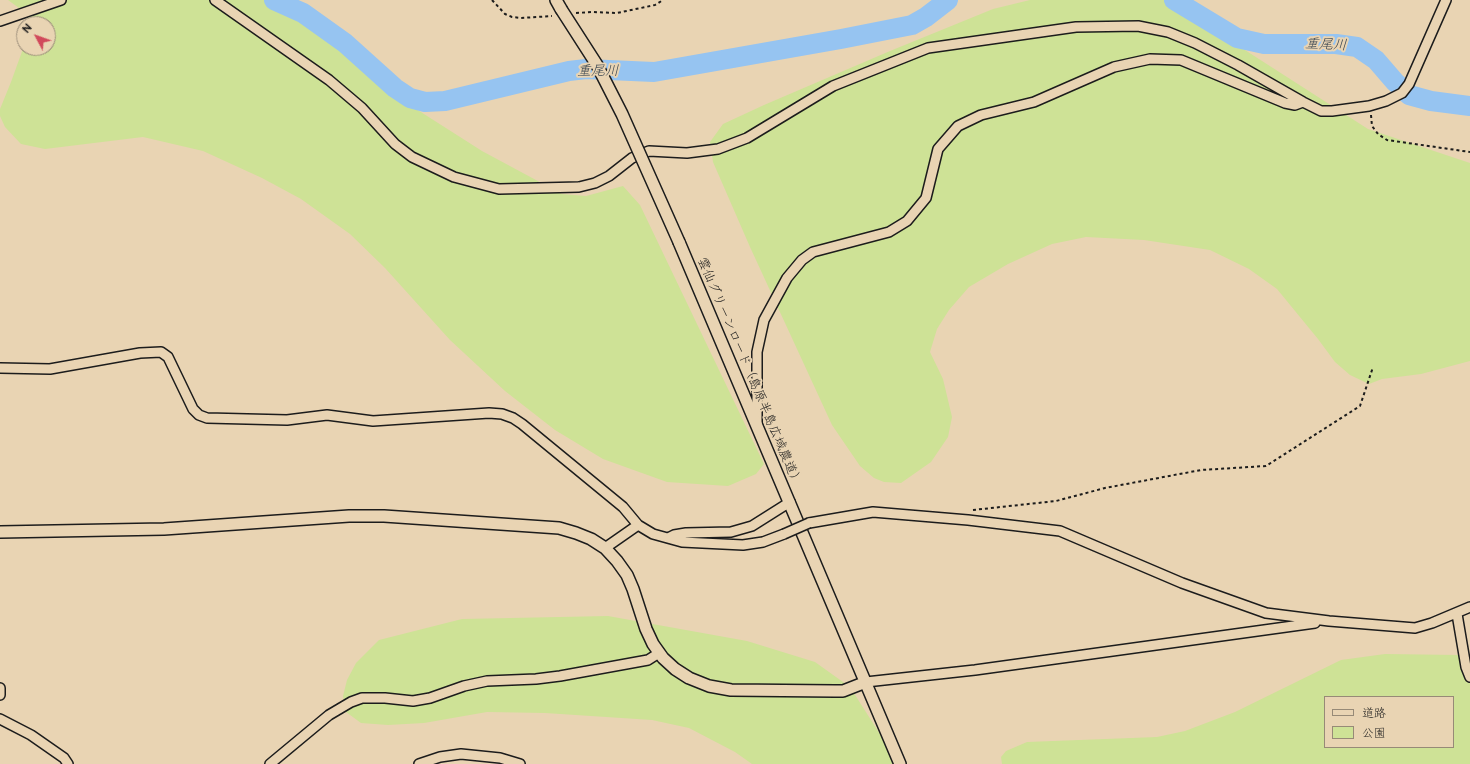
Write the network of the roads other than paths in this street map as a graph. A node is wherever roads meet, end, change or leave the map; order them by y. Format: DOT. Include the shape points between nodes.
graph roads {
  1 [pos="61,0"];
  2 [pos="215,0"];
  3 [pos="1446,0"];
  4 [pos="558,4"];
  5 [pos="0,21"];
  6 [pos="1303,102"];
  7 [pos="0,368"];
  8 [pos="757,428"];
  9 [pos="790,502"];
  10 [pos="638,525"];
  11 [pos="0,532"];
  12 [pos="668,538"];
  13 [pos="605,548"];
  14 [pos="1470,607"];
  15 [pos="1457,614"];
  16 [pos="1329,621"];
  17 [pos="659,653"];
  18 [pos="1470,677"];
  19 [pos="866,682"];
  20 [pos="0,688"];
  21 [pos="0,696"];
  22 [pos="0,719"];
  23 [pos="68,764"];
  24 [pos="270,764"];
  25 [pos="419,764"];
  26 [pos="520,764"];
  27 [pos="900,764"];
  1 -- 5 [label="street"];
  2 -- 6 [label="street" via="330,80 362,108 395,144 412,157 454,177 499,189 579,187 609,176 632,158 649,151 687,153 718,149 747,138 833,86 928,48 1076,27 1138,26 1168,32 1238,64"];
  3 -- 6 [label="street" via="1409,84 1402,93 1369,106 1332,111 1321,111"];
  4 -- 8 [label="street, 雲仙グリーンロード（島原半島広域農道）, bridge" via="597,65 622,114"];
  6 -- 8 [label="street" via="1295,105 1285,103 1181,60 1150,59 1114,67 1034,102 982,115 958,126 938,149 926,198 906,221 888,232 813,252 802,260 787,278 764,320 757,352"];
  7 -- 10 [label="street" via="50,369 140,353 161,352 168,357 193,409 207,418 287,420 327,415 373,421 502,414 522,424 623,507"];
  8 -- 9 [label="street, 雲仙グリーンロード（島原半島広域農道）"];
  9 -- 12 [label="street" via="752,526 731,532 686,533"];
  9 -- 19 [label="street, 雲仙グリーンロード（島原半島広域農道）"];
  10 -- 12 [label="street" via="653,534"];
  10 -- 13 [label="street"];
  11 -- 13 [label="street" via="164,529 384,516 559,528 591,539"];
  12 -- 16 [label="street, bridge" via="682,542 743,545 763,542 809,523 873,512 1060,531 1182,583 1266,613"];
  13 -- 17 [label="street" via="627,574 652,644"];
  14 -- 15 [label="street"];
  15 -- 16 [label="street" via="1415,628"];
  15 -- 18 [label="street"];
  16 -- 19 [label="street" via="975,670"];
  17 -- 19 [label="street" via="674,669 689,678 708,686 732,690 843,691"];
  17 -- 24 [label="street" via="648,660 560,676 488,681 414,701 362,698 330,715"];
  19 -- 27 [label="street, 雲仙グリーンロード（島原半島広域農道）"];
  20 -- 21 [label="street"];
  22 -- 23 [label="street" via="31,735 64,758"];
  25 -- 26 [label="street" via="461,754 500,758"];
}
